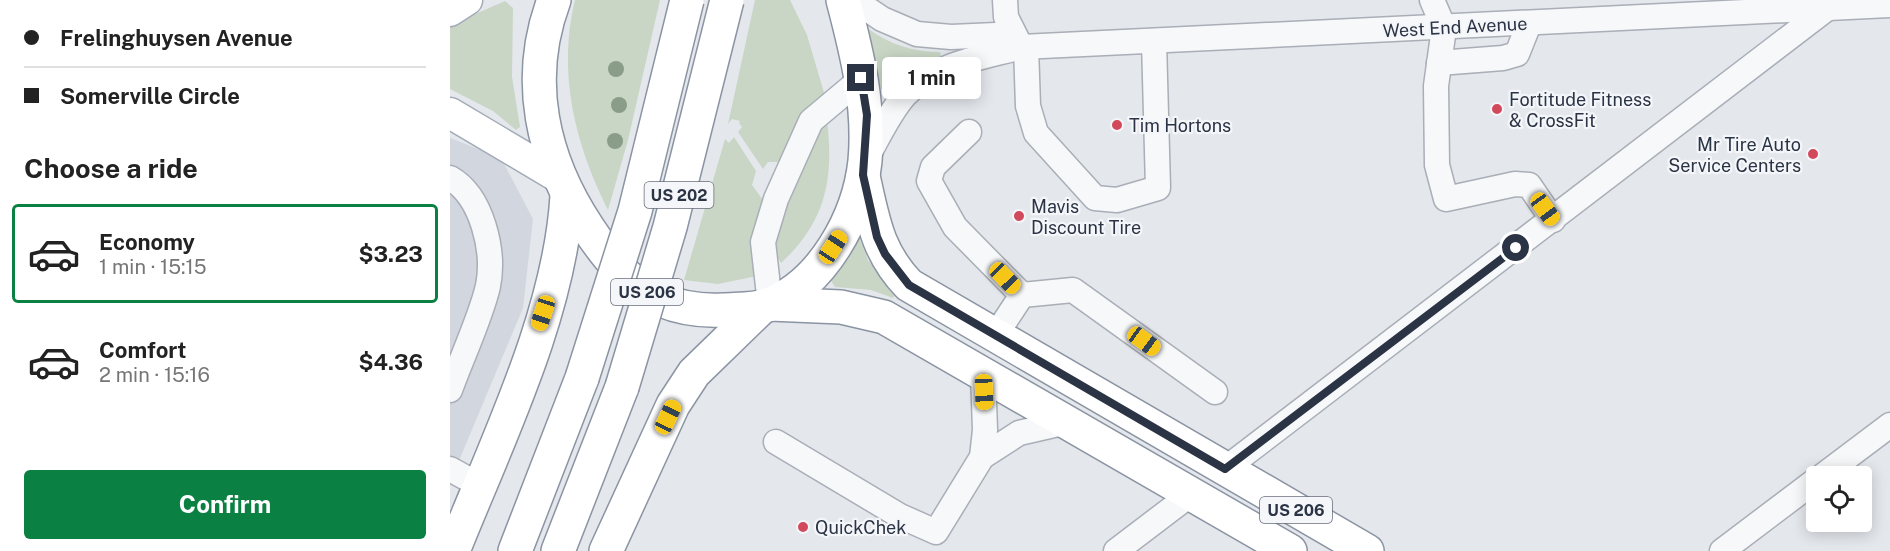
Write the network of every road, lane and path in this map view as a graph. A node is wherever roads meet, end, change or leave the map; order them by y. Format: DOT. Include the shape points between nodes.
graph roads {
  1 [pos="467,0"];
  2 [pos="554,0"];
  3 [pos="687,0"];
  4 [pos="727,0"];
  5 [pos="843,0"];
  6 [pos="854,0"];
  7 [pos="1005,0"];
  8 [pos="1432,0"];
  9 [pos="1890,5"];
  10 [pos="1829,7"];
  11 [pos="450,10"];
  12 [pos="1528,24"];
  13 [pos="1444,28"];
  14 [pos="1154,41"];
  15 [pos="1023,47"];
  16 [pos="1439,63"];
  17 [pos="861,78"];
  18 [pos="450,113"];
  19 [pos="969,132"];
  20 [pos="864,168"];
  21 [pos="450,178"];
  22 [pos="562,186"];
  23 [pos="1553,220"];
  24 [pos="1022,295"];
  25 [pos="767,305"];
  26 [pos="995,336"];
  27 [pos="983,373"];
  28 [pos="450,387"];
  29 [pos="1215,392"];
  30 [pos="1067,422"];
  31 [pos="1890,424"];
  32 [pos="776,442"];
  33 [pos="982,457"];
  34 [pos="1835,466"];
  35 [pos="450,469"];
  36 [pos="1225,469"];
  37 [pos="479,485"];
  38 [pos="1806,488"];
  39 [pos="1191,494"];
  40 [pos="453,551"];
  41 [pos="514,551"];
  42 [pos="558,551"];
  43 [pos="606,551"];
  44 [pos="1116,551"];
  45 [pos="1290,551"];
  46 [pos="1367,551"];
  47 [pos="1722,551"];
  1 -- 11 [label="main road"];
  2 -- 22 [label="highway, US 206" via="542,51 540,83 545,135"];
  3 -- 41 [label="highway, US 202, bridge" via="635,211 582,378"];
  4 -- 42 [label="highway, US 202, bridge" via="670,227 622,387"];
  5 -- 17 [label="highway, US 206"];
  6 -- 15 [label="street, West End Avenue" via="882,19 917,34 996,35"];
  7 -- 15 [label="street" via="1006,17"];
  8 -- 13 [label="street"];
  9 -- 10 [label="street, West End Avenue"];
  10 -- 12 [label="street, West End Avenue"];
  10 -- 23 [label="street"];
  12 -- 13 [label="street, West End Avenue"];
  12 -- 16 [label="street" via="1517,54"];
  13 -- 14 [label="street, West End Avenue"];
  13 -- 16 [label="street"];
  14 -- 15 [label="street, West End Avenue"];
  14 -- 15 [label="street" via="1158,188 1117,201 1095,198 1036,133 1028,106"];
  15 -- 20 [label="street, West End Avenue" via="956,64 922,81 895,110"];
  16 -- 23 [label="street" via="1437,165 1446,199 1515,184 1529,185"];
  17 -- 20 [label="highway, US 206" via="867,115"];
  17 -- 25 [label="street" via="812,122 776,199 764,242"];
  18 -- 22 [label="main road"];
  19 -- 24 [label="street" via="933,167 929,174 932,190 955,227"];
  20 -- 25 [label="highway, US 206" via="841,236 826,259 796,289"];
  20 -- 26 [label="highway, US 206" via="877,237 901,276 909,285"];
  21 -- 28 [label="street" via="474,203 483,219 488,285"];
  22 -- 25 [label="highway, US 206" via="602,250 645,291 692,308 718,310"];
  22 -- 37 [label="highway" via="564,236 559,263 524,371"];
  23 -- 36 [label="street"];
  24 -- 26 [label="street"];
  24 -- 29 [label="street" via="1072,290"];
  25 -- 27 [label="highway, US 206" via="841,307 884,317"];
  25 -- 43 [label="highway" via="694,373 669,413"];
  26 -- 36 [label="highway, US 206"];
  27 -- 30 [label="highway, US 206"];
  27 -- 33 [label="street"];
  30 -- 33 [label="street" via="1019,433"];
  30 -- 39 [label="highway, US 206"];
  31 -- 34 [label="street"];
  32 -- 33 [label="street" via="900,516 936,532"];
  35 -- 37 [label="street"];
  36 -- 46 [label="highway, US 206"];
  37 -- 40 [label="highway"];
  38 -- 47 [label="street"];
  39 -- 44 [label="street"];
  39 -- 45 [label="highway, US 206"];
}
